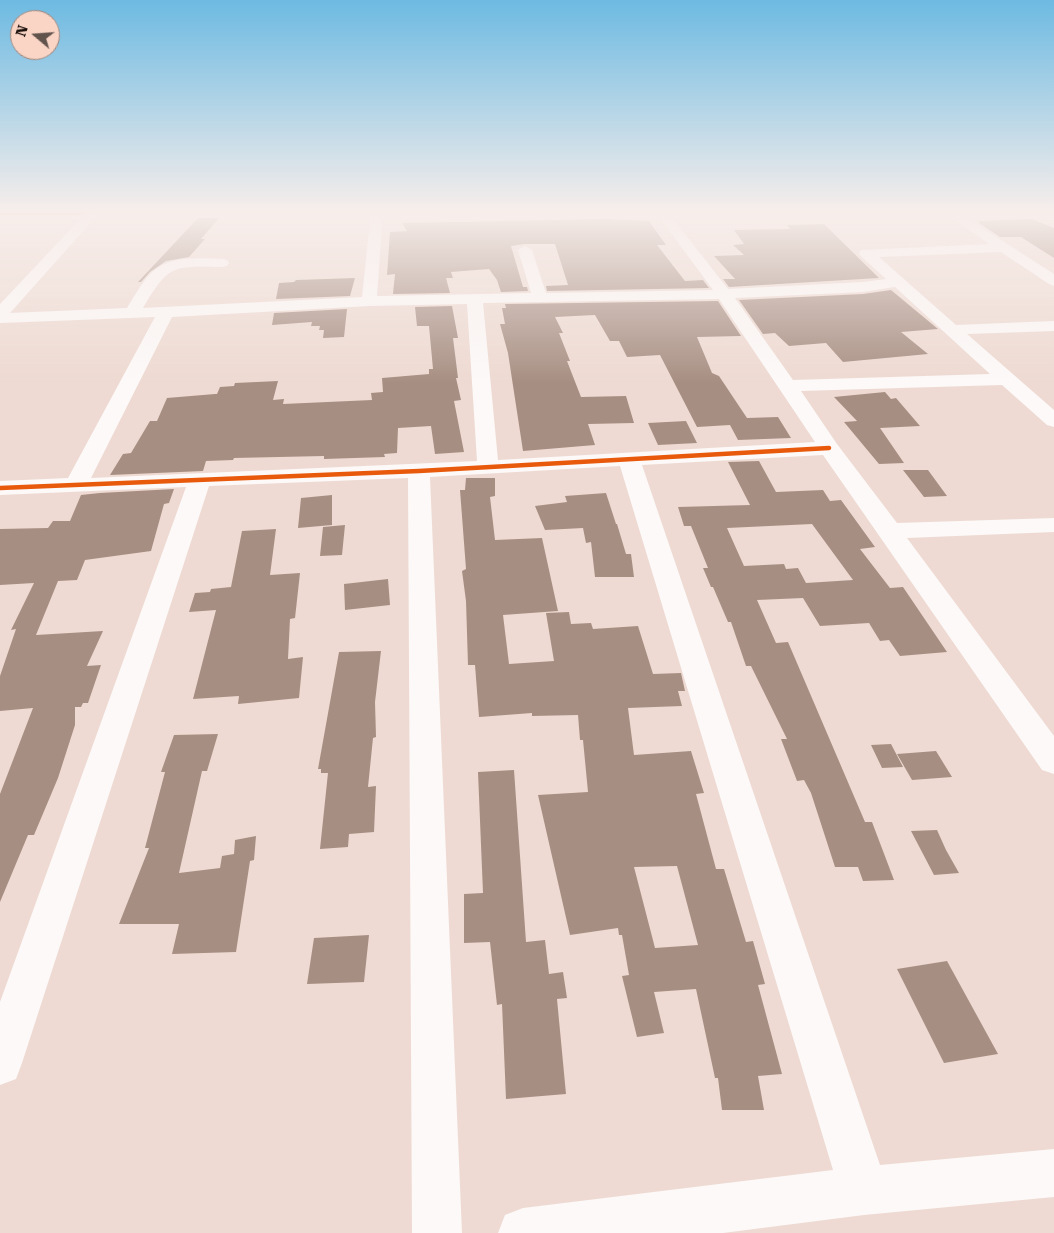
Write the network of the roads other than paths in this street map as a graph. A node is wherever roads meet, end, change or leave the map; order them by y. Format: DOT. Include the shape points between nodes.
graph roads {
  1 [pos="41,269"];
  2 [pos="167,269"];
  3 [pos="372,269"];
  4 [pos="531,269"];
  5 [pos="705,269"];
  6 [pos="883,269"];
  7 [pos="1033,269"];
  8 [pos="897,282"];
  9 [pos="1054,282"];
  10 [pos="724,294"];
  11 [pos="540,298"];
  12 [pos="475,300"];
  13 [pos="369,301"];
  14 [pos="166,312"];
  15 [pos="132,313"];
  16 [pos="0,316"];
  17 [pos="1054,326"];
  18 [pos="951,330"];
  19 [pos="1006,379"];
  20 [pos="788,386"];
  21 [pos="1054,422"];
  22 [pos="828,448"];
  23 [pos="629,460"];
  24 [pos="488,465"];
  25 [pos="419,471"];
  26 [pos="200,479"];
  27 [pos="75,486"];
  28 [pos="0,488"];
  29 [pos="1054,525"];
  30 [pos="890,531"];
  31 [pos="1054,761"];
  32 [pos="0,1063"];
  33 [pos="1054,1173"];
  34 [pos="864,1192"];
  35 [pos="437,1233"];
  36 [pos="523,1233"];
  1 -- 16 [label="street"];
  2 -- 15 [label="street" via="158,274"];
  3 -- 13 [label="street"];
  4 -- 11 [label="street"];
  5 -- 10 [label="street"];
  6 -- 8 [label="street"];
  7 -- 9 [label="street"];
  8 -- 10 [label="street" via="863,287"];
  8 -- 18 [label="street"];
  10 -- 11 [label="street"];
  10 -- 20 [label="street"];
  11 -- 12 [label="street"];
  12 -- 13 [label="street"];
  12 -- 24 [label="street"];
  13 -- 14 [label="street"];
  14 -- 15 [label="street"];
  14 -- 27 [label="street"];
  15 -- 16 [label="street"];
  17 -- 18 [label="street"];
  18 -- 19 [label="street"];
  19 -- 20 [label="street"];
  19 -- 21 [label="street"];
  20 -- 22 [label="street"];
  22 -- 23 [label="street"];
  22 -- 30 [label="street"];
  23 -- 24 [label="street"];
  23 -- 34 [label="street"];
  24 -- 25 [label="street"];
  25 -- 26 [label="street"];
  25 -- 35 [label="street"];
  26 -- 27 [label="street"];
  26 -- 32 [label="street"];
  27 -- 28 [label="street"];
  29 -- 30 [label="street"];
  30 -- 31 [label="street"];
  33 -- 34 [label="street"];
  34 -- 36 [label="street"];
}
